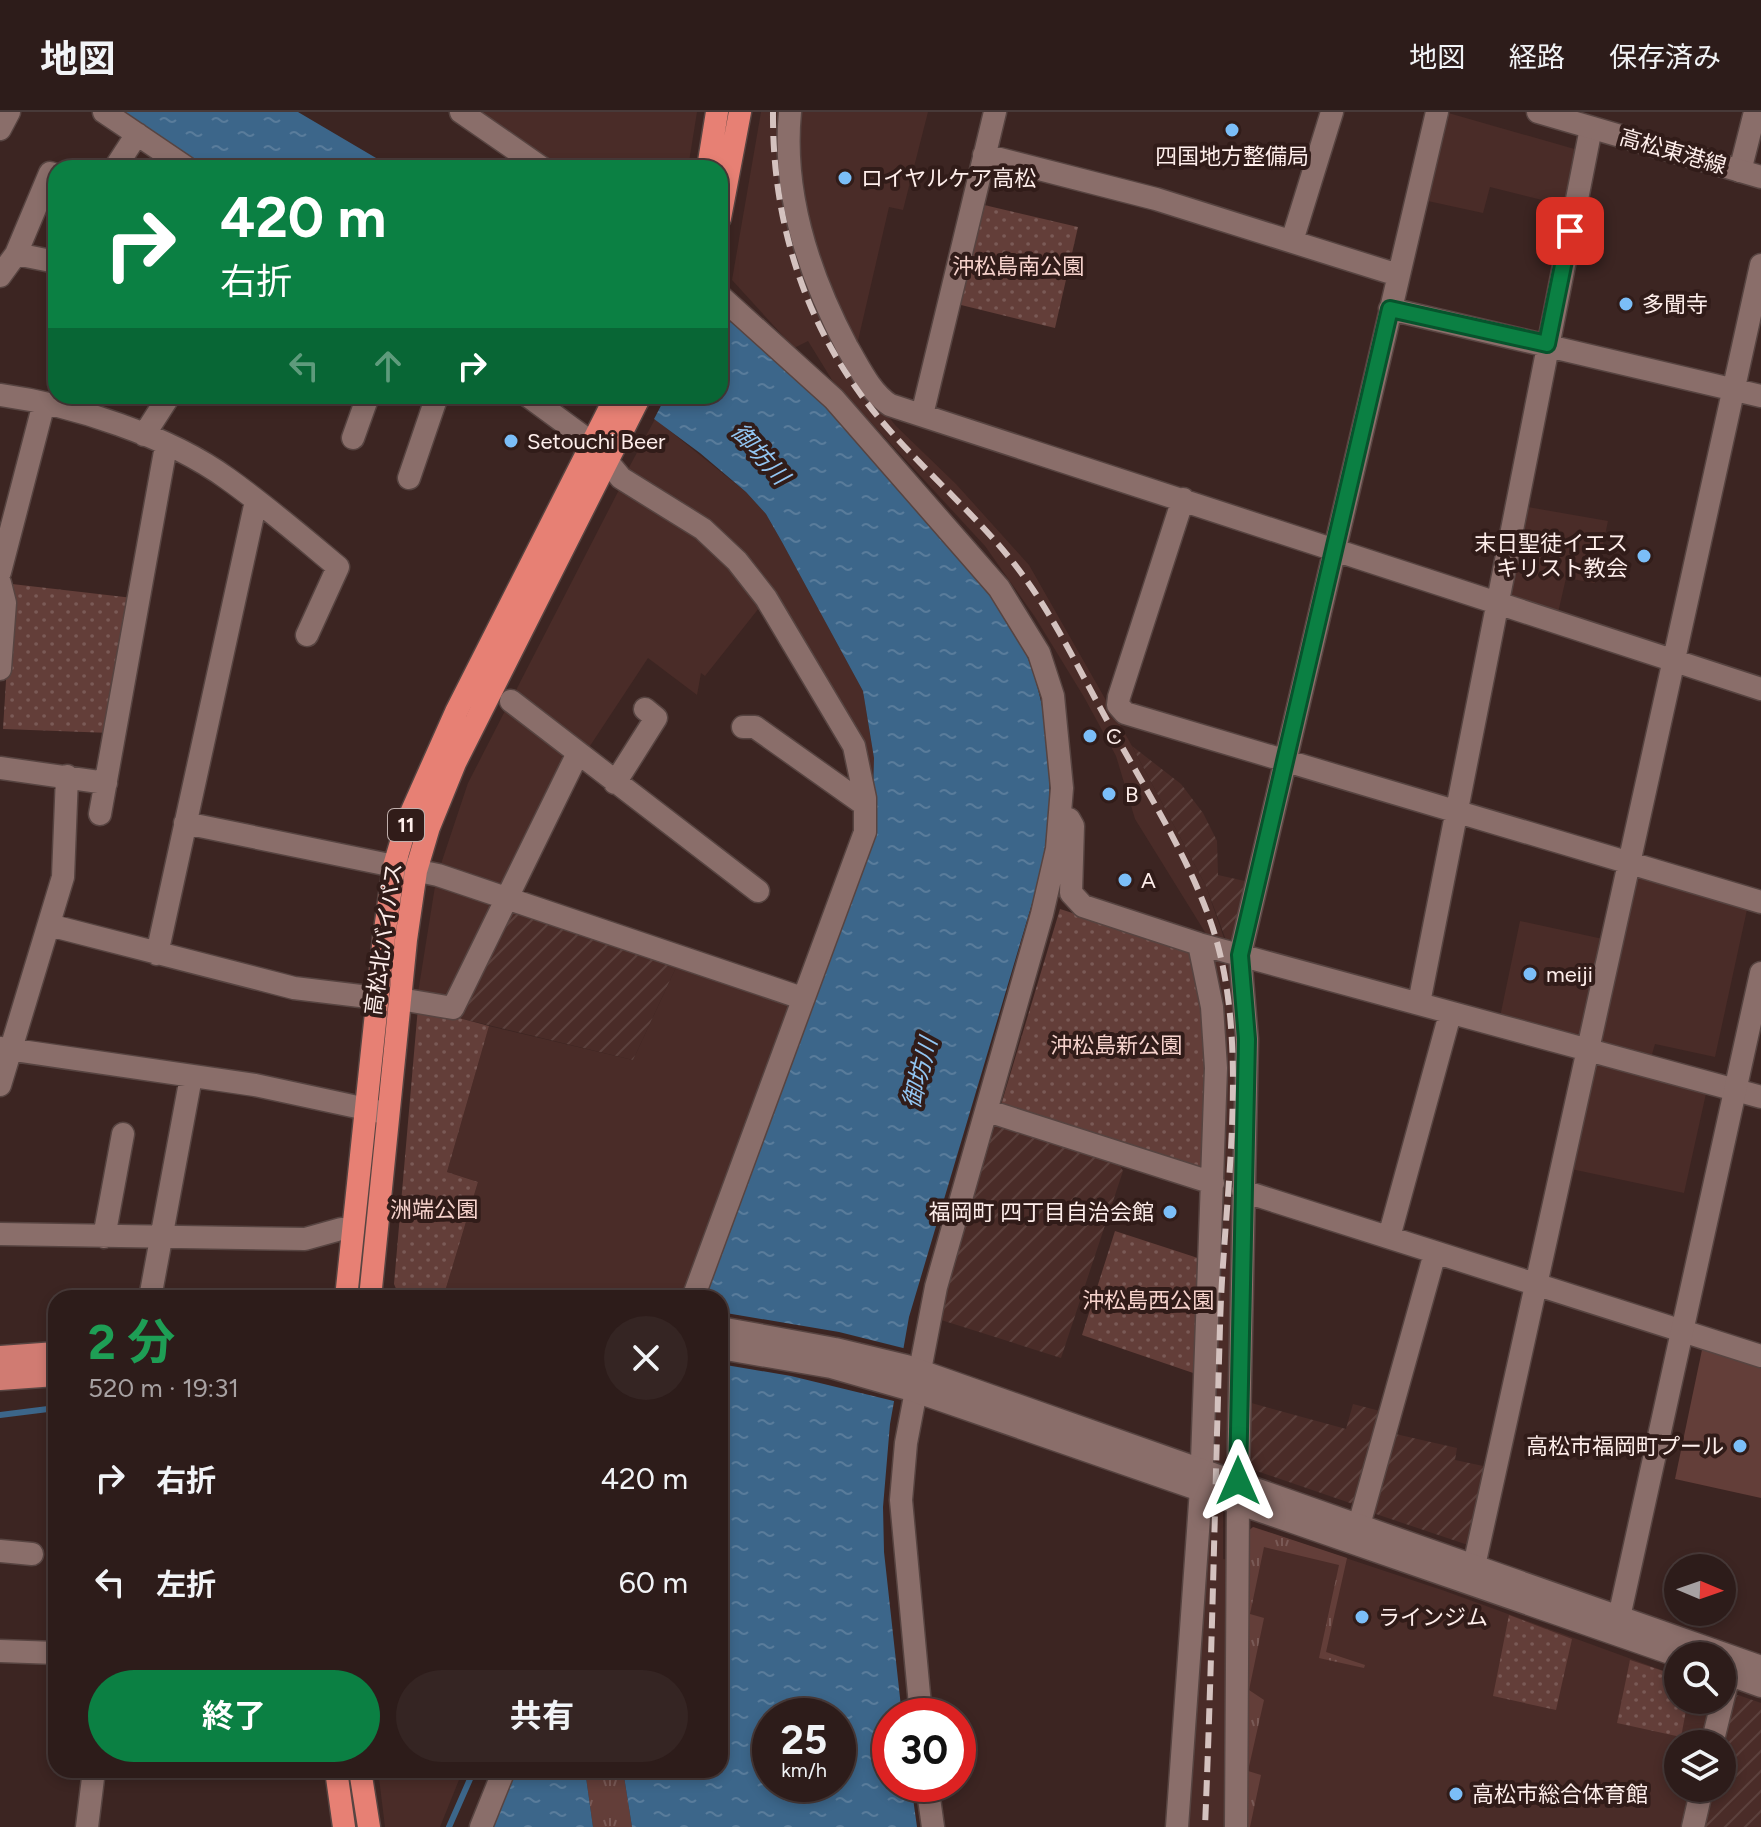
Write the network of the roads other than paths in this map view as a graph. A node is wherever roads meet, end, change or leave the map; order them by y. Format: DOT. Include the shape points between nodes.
graph roads {
  1 [pos="9,112"];
  2 [pos="104,112"];
  3 [pos="461,112"];
  4 [pos="717,112"];
  5 [pos="740,112"];
  6 [pos="790,112"];
  7 [pos="995,112"];
  8 [pos="1332,112"];
  9 [pos="1437,112"];
  10 [pos="1538,112"];
  11 [pos="1755,112"];
  12 [pos="1591,128"];
  13 [pos="0,129"];
  14 [pos="137,134"];
  15 [pos="984,155"];
  16 [pos="159,159"];
  17 [pos="120,160"];
  18 [pos="530,160"];
  19 [pos="709,160"];
  20 [pos="1750,174"];
  21 [pos="728,176"];
  22 [pos="48,178"];
  23 [pos="1292,241"];
  24 [pos="16,254"];
  25 [pos="48,260"];
  26 [pos="1761,265"];
  27 [pos="1398,275"];
  28 [pos="0,276"];
  29 [pos="728,303"];
  30 [pos="1390,309"];
  31 [pos="1547,344"];
  32 [pos="1732,388"];
  33 [pos="0,395"];
  34 [pos="1761,396"];
  35 [pos="44,403"];
  36 [pos="48,403"];
  37 [pos="81,404"];
  38 [pos="164,404"];
  39 [pos="365,404"];
  40 [pos="434,404"];
  41 [pos="539,404"];
  42 [pos="626,404"];
  43 [pos="629,404"];
  44 [pos="922,415"];
  45 [pos="144,435"];
  46 [pos="353,438"];
  47 [pos="592,443"];
  48 [pos="166,446"];
  49 [pos="607,464"];
  50 [pos="409,478"];
  51 [pos="1183,499"];
  52 [pos="256,501"];
  53 [pos="1335,550"];
  54 [pos="0,572"];
  55 [pos="0,583"];
  56 [pos="1497,602"];
  57 [pos="307,635"];
  58 [pos="1672,658"];
  59 [pos="0,669"];
  60 [pos="1761,689"];
  61 [pos="511,701"];
  62 [pos="645,709"];
  63 [pos="743,727"];
  64 [pos="578,753"];
  65 [pos="1284,761"];
  66 [pos="0,768"];
  67 [pos="67,776"];
  68 [pos="106,783"];
  69 [pos="615,783"];
  70 [pos="865,805"];
  71 [pos="1062,813"];
  72 [pos="1456,813"];
  73 [pos="100,814"];
  74 [pos="185,823"];
  75 [pos="1627,864"];
  76 [pos="405,868"];
  77 [pos="758,891"];
  78 [pos="505,897"];
  79 [pos="1761,902"];
  80 [pos="49,925"];
  81 [pos="1199,944"];
  82 [pos="157,954"];
  83 [pos="1240,955"];
  84 [pos="1761,973"];
  85 [pos="377,998"];
  86 [pos="802,998"];
  87 [pos="400,999"];
  88 [pos="1419,1003"];
  89 [pos="1450,1014"];
  90 [pos="5,1049"];
  91 [pos="1587,1050"];
  92 [pos="191,1077"];
  93 [pos="0,1085"];
  94 [pos="1735,1090"];
  95 [pos="1761,1097"];
  96 [pos="377,1111"];
  97 [pos="988,1111"];
  98 [pos="126,1145"];
  99 [pos="1213,1183"];
  100 [pos="1243,1191"];
  101 [pos="353,1230"];
  102 [pos="0,1234"];
  103 [pos="104,1237"];
  104 [pos="1389,1237"];
  105 [pos="161,1239"];
  106 [pos="1435,1253"];
  107 [pos="1536,1284"];
  108 [pos="151,1290"];
  109 [pos="347,1290"];
  110 [pos="370,1290"];
  111 [pos="696,1290"];
  112 [pos="728,1329"];
  113 [pos="1681,1331"];
  114 [pos="728,1349"];
  115 [pos="48,1354"];
  116 [pos="1761,1356"];
  117 [pos="0,1357"];
  118 [pos="48,1376"];
  119 [pos="0,1379"];
  120 [pos="910,1379"];
  121 [pos="1202,1479"];
  122 [pos="1238,1492"];
  123 [pos="1359,1525"];
  124 [pos="0,1551"];
  125 [pos="32,1554"];
  126 [pos="1474,1566"];
  127 [pos="1617,1624"];
  128 [pos="1664,1643"];
  129 [pos="1664,1648"];
  130 [pos="0,1651"];
  131 [pos="48,1653"];
  132 [pos="1761,1667"];
  133 [pos="1736,1668"];
  134 [pos="1736,1672"];
  135 [pos="1761,1686"];
  136 [pos="919,1698"];
  137 [pos="93,1778"];
  138 [pos="337,1778"];
  139 [pos="361,1778"];
  140 [pos="501,1778"];
  141 [pos="930,1802"];
  142 [pos="1699,1802"];
  143 [pos="87,1827"];
  144 [pos="344,1827"];
  145 [pos="369,1827"];
  146 [pos="481,1827"];
  147 [pos="933,1827"];
  148 [pos="1177,1827"];
  149 [pos="1236,1827"];
  150 [pos="1693,1827"];
  1 -- 13 [label="street"];
  2 -- 14 [label="street"];
  3 -- 18 [label="street"];
  4 -- 19 [label="highway"];
  5 -- 21 [label="highway"];
  6 -- 44 [label="street" via="795,205 821,292 862,374 883,400"];
  7 -- 15 [label="street"];
  8 -- 23 [label="street"];
  9 -- 27 [label="street"];
  10 -- 12 [label="street, 高松東港線"];
  11 -- 20 [label="street"];
  12 -- 20 [label="street, 高松東港線"];
  12 -- 31 [label="street"];
  14 -- 16 [label="street"];
  14 -- 17 [label="street"];
  15 -- 23 [label="street"];
  15 -- 44 [label="street"];
  22 -- 24 [label="street"];
  23 -- 27 [label="street"];
  24 -- 25 [label="street"];
  24 -- 28 [label="street"];
  26 -- 32 [label="street"];
  27 -- 30 [label="street"];
  29 -- 71 [label="street" via="834,399 1021,618 1053,696"];
  30 -- 31 [label="street"];
  30 -- 53 [label="street"];
  31 -- 32 [label="street"];
  31 -- 56 [label="street"];
  32 -- 34 [label="street"];
  32 -- 58 [label="street"];
  33 -- 35 [label="street"];
  35 -- 36 [label="street"];
  35 -- 54 [label="street"];
  37 -- 45 [label="street"];
  38 -- 45 [label="street"];
  39 -- 46 [label="street"];
  40 -- 50 [label="street"];
  41 -- 47 [label="street"];
  42 -- 47 [label="highway, 高松北バイパス / 11"];
  43 -- 49 [label="highway, 高松北バイパス / 11"];
  44 -- 51 [label="street"];
  45 -- 48 [label="street"];
  47 -- 49 [label="street"];
  47 -- 76 [label="highway, 高松北バイパス / 11" via="419,789"];
  48 -- 52 [label="street" via="227,477"];
  48 -- 68 [label="street"];
  49 -- 70 [label="street" via="703,529 766,598 854,746"];
  49 -- 76 [label="highway, 高松北バイパス / 11"];
  51 -- 53 [label="street"];
  51 -- 65 [label="street" via="1118,705 1125,713"];
  52 -- 57 [label="street" via="338,567"];
  52 -- 74 [label="street"];
  53 -- 56 [label="street"];
  53 -- 65 [label="street"];
  55 -- 59 [label="street" via="5,603"];
  56 -- 58 [label="street"];
  56 -- 72 [label="street"];
  58 -- 60 [label="street"];
  58 -- 75 [label="street"];
  61 -- 64 [label="street"];
  62 -- 69 [label="street" via="656,718"];
  63 -- 70 [label="street" via="755,727"];
  64 -- 69 [label="street"];
  64 -- 78 [label="street"];
  65 -- 72 [label="street"];
  65 -- 83 [label="street"];
  66 -- 67 [label="street"];
  67 -- 68 [label="street"];
  67 -- 80 [label="street" via="63,877"];
  68 -- 73 [label="street"];
  69 -- 77 [label="street"];
  70 -- 86 [label="street" via="865,832"];
  71 -- 81 [label="street" via="1073,826 1074,900"];
  71 -- 97 [label="street" via="1042,914"];
  72 -- 75 [label="street"];
  72 -- 88 [label="street"];
  74 -- 76 [label="street"];
  74 -- 82 [label="street"];
  75 -- 79 [label="street"];
  75 -- 91 [label="street"];
  76 -- 78 [label="street"];
  76 -- 85 [label="highway, 高松北バイパス / 11"];
  76 -- 87 [label="highway, 高松北バイパス / 11"];
  78 -- 86 [label="street"];
  78 -- 87 [label="street" via="453,1008"];
  80 -- 82 [label="street"];
  80 -- 90 [label="street"];
  81 -- 83 [label="street"];
  81 -- 99 [label="street" via="1215,1041"];
  82 -- 85 [label="street" via="294,988"];
  83 -- 88 [label="street"];
  83 -- 100 [label="street" via="1247,1039"];
  84 -- 94 [label="street"];
  85 -- 96 [label="highway, 高松北バイパス / 11"];
  86 -- 111 [label="street"];
  87 -- 96 [label="highway, 高松北バイパス / 11"];
  88 -- 89 [label="street"];
  89 -- 91 [label="street"];
  89 -- 104 [label="street"];
  90 -- 92 [label="street"];
  90 -- 93 [label="street"];
  91 -- 94 [label="street"];
  91 -- 107 [label="street"];
  92 -- 96 [label="street"];
  92 -- 105 [label="street"];
  94 -- 95 [label="street"];
  94 -- 113 [label="street"];
  96 -- 101 [label="highway, 高松北バイパス / 11"];
  96 -- 110 [label="highway, 高松北バイパス / 11"];
  97 -- 99 [label="street"];
  97 -- 120 [label="street"];
  98 -- 103 [label="street"];
  99 -- 121 [label="street"];
  100 -- 104 [label="street"];
  100 -- 122 [label="street"];
  101 -- 105 [label="street" via="305,1239"];
  101 -- 109 [label="highway, 高松北バイパス / 11"];
  102 -- 103 [label="street"];
  103 -- 105 [label="street"];
  104 -- 106 [label="street"];
  105 -- 108 [label="street"];
  106 -- 107 [label="street"];
  106 -- 123 [label="street"];
  107 -- 113 [label="street"];
  107 -- 126 [label="street"];
  112 -- 120 [label="street" via="835,1349"];
  113 -- 116 [label="street"];
  113 -- 127 [label="street"];
  114 -- 120 [label="street"];
  115 -- 117 [label="main road"];
  118 -- 119 [label="main road"];
  120 -- 121 [label="street"];
  120 -- 136 [label="street" via="901,1500"];
  121 -- 122 [label="street"];
  121 -- 148 [label="street"];
  122 -- 123 [label="street"];
  122 -- 127 [label="street"];
  122 -- 149 [label="street"];
  123 -- 126 [label="street"];
  124 -- 125 [label="street"];
  126 -- 127 [label="street"];
  127 -- 128 [label="street"];
  127 -- 129 [label="street"];
  130 -- 131 [label="street"];
  132 -- 133 [label="street"];
  134 -- 135 [label="street"];
  137 -- 143 [label="street"];
  138 -- 144 [label="highway"];
  139 -- 145 [label="highway"];
  140 -- 146 [label="street"];
  141 -- 147 [label="street"];
  142 -- 150 [label="street"];
}
